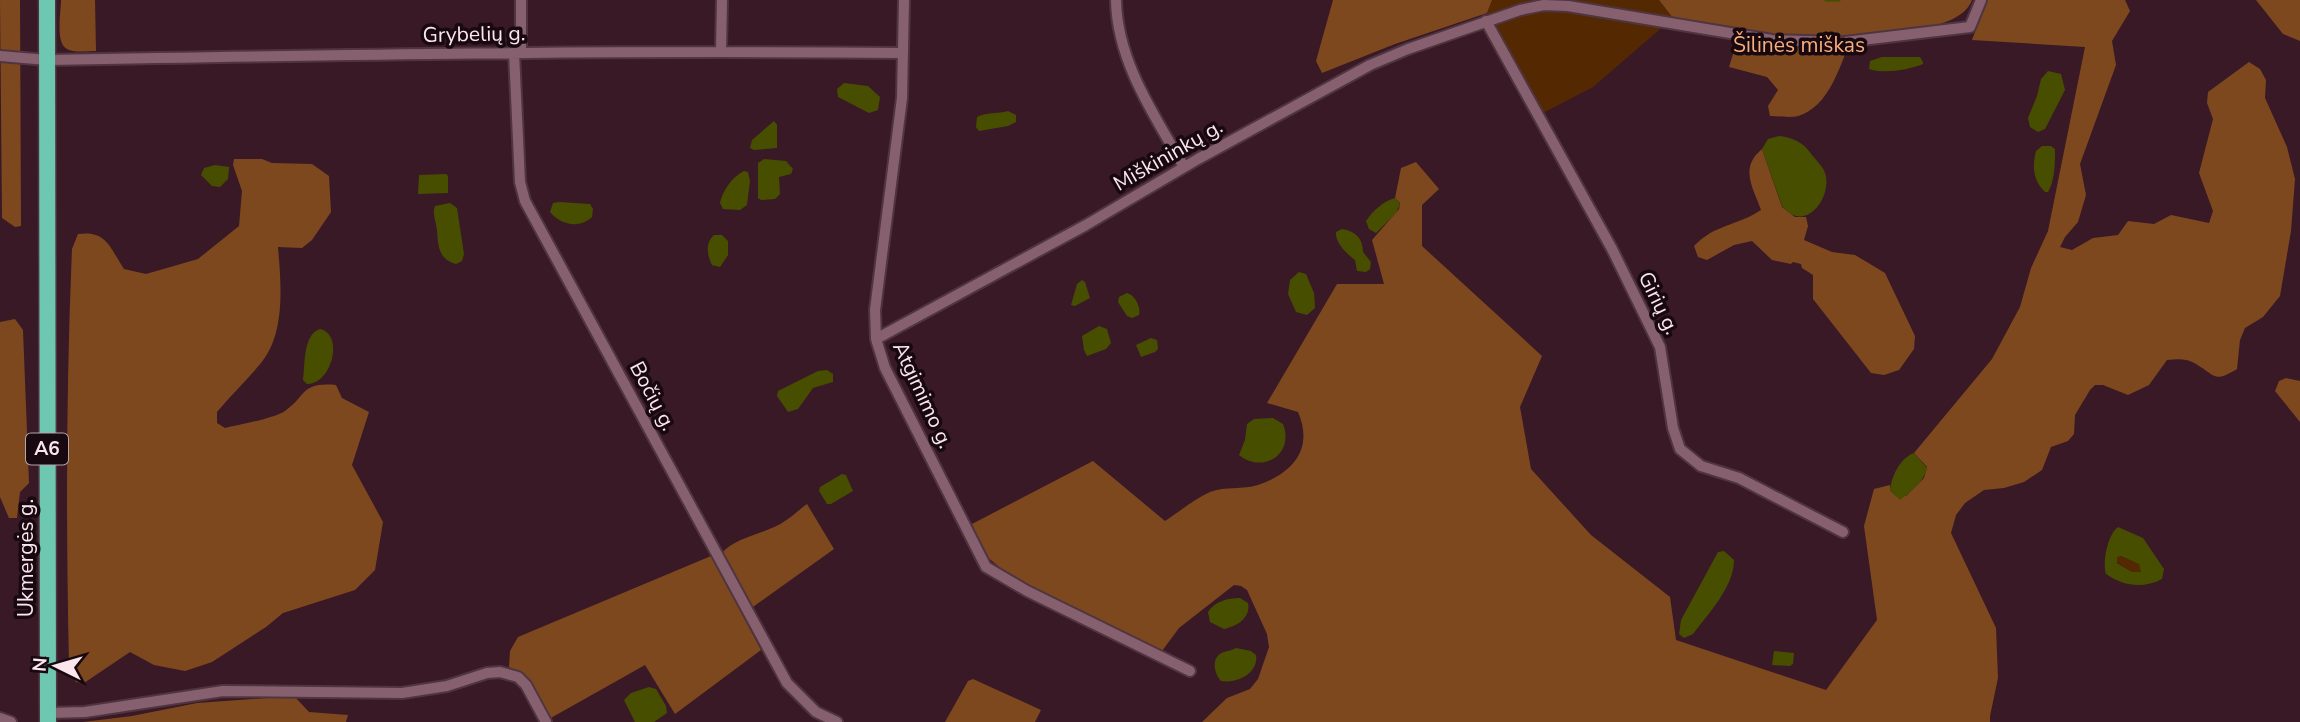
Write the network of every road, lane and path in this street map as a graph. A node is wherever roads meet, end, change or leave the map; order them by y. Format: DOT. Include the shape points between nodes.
graph roads {
  1 [pos="47,0"];
  2 [pos="521,0"];
  3 [pos="722,0"];
  4 [pos="904,0"];
  5 [pos="1116,0"];
  6 [pos="1981,0"];
  7 [pos="1486,21"];
  8 [pos="721,51"];
  9 [pos="518,53"];
  10 [pos="902,53"];
  11 [pos="0,56"];
  12 [pos="47,60"];
  13 [pos="1184,167"];
  14 [pos="876,339"];
  15 [pos="1843,532"];
  16 [pos="1190,671"];
  17 [pos="48,717"];
  18 [pos="0,718"];
  19 [pos="11,722"];
  20 [pos="546,722"];
  21 [pos="837,722"];
  1 -- 12 [label="highway, Ukmergės g. / A6"];
  2 -- 9 [label="street, Bočių g."];
  3 -- 8 [label="street"];
  4 -- 10 [label="street, Atgimimo g."];
  5 -- 13 [label="street" via="1129,66"];
  6 -- 7 [label="street, Miškininkų g." via="1970,27 1845,42 1772,40 1556,5"];
  7 -- 13 [label="street, Miškininkų g." via="1370,65"];
  7 -- 15 [label="street, Girių g." via="1660,346 1680,449 1701,466 1739,478"];
  8 -- 9 [label="street, Grybelių g."];
  8 -- 10 [label="street, Grybelių g."];
  9 -- 12 [label="street, Grybelių g."];
  9 -- 21 [label="street, Bočių g." via="520,182 525,201 787,683 816,712"];
  10 -- 14 [label="street, Atgimimo g." via="902,98 875,310"];
  11 -- 12 [label="street, Grybelių g."];
  12 -- 17 [label="highway, Ukmergės g. / A6"];
  13 -- 14 [label="street, Miškininkų g."];
  14 -- 16 [label="street, Atgimimo g." via="885,368 986,567"];
  17 -- 20 [label="street, Ukmergės g." via="223,691 402,693 500,672 518,677 526,685"];
  18 -- 19 [label="street"];
}
